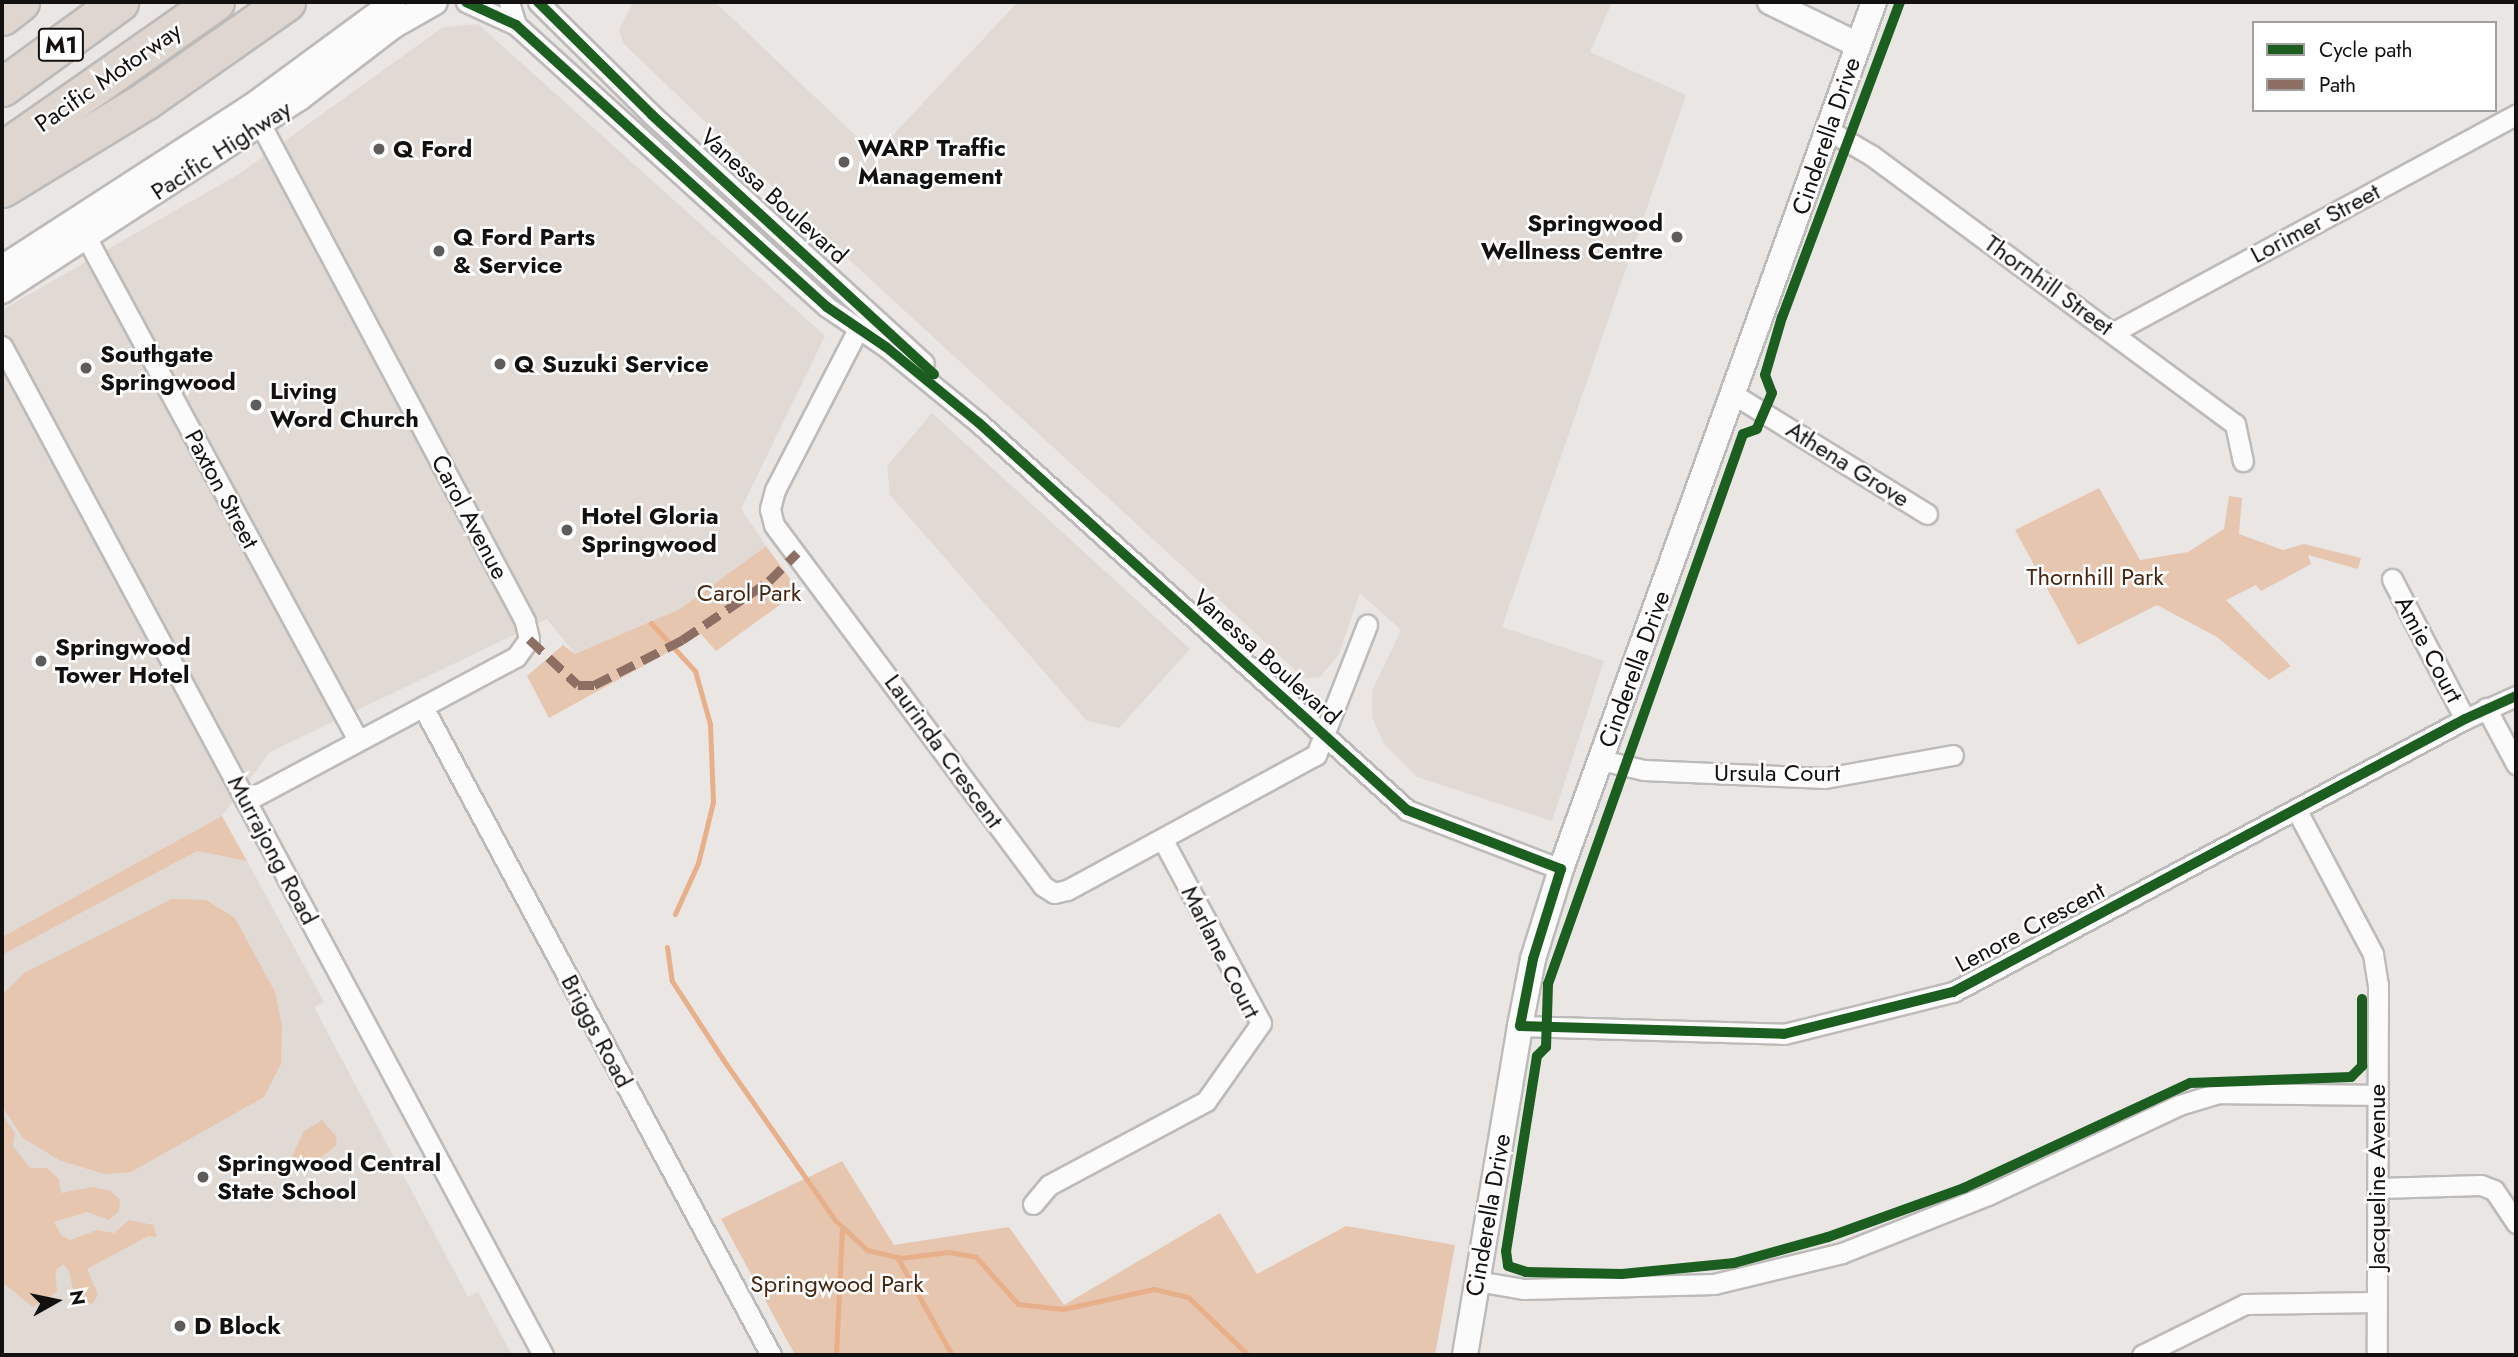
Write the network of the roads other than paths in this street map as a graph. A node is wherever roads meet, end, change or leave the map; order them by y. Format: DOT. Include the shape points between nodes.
graph roads {
  1 [pos="20,2"];
  2 [pos="119,2"];
  3 [pos="215,2"];
  4 [pos="286,2"];
  5 [pos="394,2"];
  6 [pos="435,2"];
  7 [pos="466,2"];
  8 [pos="509,2"];
  9 [pos="538,2"];
  10 [pos="1770,2"];
  11 [pos="1874,2"];
  12 [pos="2,16"];
  13 [pos="516,25"];
  14 [pos="1858,45"];
  15 [pos="2,87"];
  16 [pos="2516,114"];
  17 [pos="256,116"];
  18 [pos="1828,130"];
  19 [pos="2,151"];
  20 [pos="692,151"];
  21 [pos="675,169"];
  22 [pos="2,188"];
  23 [pos="86,237"];
  24 [pos="2,268"];
  25 [pos="2,291"];
  26 [pos="857,331"];
  27 [pos="2115,332"];
  28 [pos="2,346"];
  29 [pos="1733,394"];
  30 [pos="979,424"];
  31 [pos="2243,461"];
  32 [pos="1927,514"];
  33 [pos="2392,579"];
  34 [pos="1367,625"];
  35 [pos="2516,696"];
  36 [pos="423,707"];
  37 [pos="2486,708"];
  38 [pos="2465,719"];
  39 [pos="1321,735"];
  40 [pos="358,740"];
  41 [pos="1953,755"];
  42 [pos="1601,760"];
  43 [pos="2516,764"];
  44 [pos="246,801"];
  45 [pos="2297,809"];
  46 [pos="1163,840"];
  47 [pos="1560,869"];
  48 [pos="1520,1026"];
  49 [pos="2377,1096"];
  50 [pos="2378,1188"];
  51 [pos="1033,1204"];
  52 [pos="2516,1223"];
  53 [pos="1477,1281"];
  54 [pos="2375,1302"];
  55 [pos="543,1355"];
  56 [pos="771,1355"];
  57 [pos="1465,1355"];
  58 [pos="2142,1355"];
  59 [pos="2377,1355"];
  1 -- 12 [label="highway"];
  2 -- 15 [label="highway, M1"];
  3 -- 19 [label="highway, Pacific Motorway / M1"];
  4 -- 22 [label="highway" via="146,100"];
  5 -- 17 [label="street, Pacific Highway"];
  6 -- 17 [label="street, Pacific Highway"];
  7 -- 13 [label="street, Vanessa Boulevard"];
  8 -- 13 [label="street"];
  9 -- 20 [label="street, Vanessa Boulevard"];
  10 -- 14 [label="street"];
  11 -- 14 [label="street, Cinderella Drive"];
  13 -- 21 [label="street, Vanessa Boulevard"];
  14 -- 18 [label="street, Cinderella Drive"];
  16 -- 27 [label="street, Lorimer Street"];
  17 -- 23 [label="street, Pacific Highway"];
  17 -- 24 [label="street, Pacific Highway"];
  17 -- 36 [label="street, Carol Avenue" via="525,621 529,639 516,657"];
  18 -- 27 [label="street, Thornhill Street" via="1871,155"];
  18 -- 29 [label="street, Cinderella Drive"];
  20 -- 21 [label="street"];
  20 -- 30 [label="street, Vanessa Boulevard" via="929,368"];
  21 -- 26 [label="street, Vanessa Boulevard"];
  23 -- 25 [label="street, Pacific Highway"];
  23 -- 40 [label="street, Paxton Street"];
  26 -- 30 [label="street, Vanessa Boulevard" via="886,347"];
  26 -- 46 [label="street, Laurinda Crescent" via="775,490 770,509 775,525 1043,886 1054,893 1067,890"];
  27 -- 31 [label="street, Thornhill Street" via="2235,424"];
  28 -- 44 [label="street, Murrajong Road"];
  29 -- 32 [label="street, Athena Grove"];
  29 -- 42 [label="street, Cinderella Drive"];
  30 -- 39 [label="street, Vanessa Boulevard"];
  33 -- 38 [label="street, Amie Court"];
  34 -- 39 [label="street, Laurinda Crescent"];
  35 -- 37 [label="street, Lenore Crescent"];
  36 -- 40 [label="street, Carol Avenue"];
  36 -- 56 [label="street, Briggs Road"];
  37 -- 38 [label="street, Lenore Crescent"];
  37 -- 43 [label="street"];
  38 -- 45 [label="street, Lenore Crescent"];
  39 -- 46 [label="street, Laurinda Crescent" via="1316,755"];
  39 -- 47 [label="street, Vanessa Boulevard" via="1407,810"];
  40 -- 44 [label="street, Carol Avenue"];
  41 -- 42 [label="street, Ursula Court" via="1825,778 1644,770"];
  42 -- 47 [label="street, Cinderella Drive"];
  44 -- 55 [label="street, Murrajong Road"];
  45 -- 48 [label="street, Lenore Crescent" via="1953,992 1784,1034"];
  45 -- 49 [label="street, Jacqueline Avenue" via="2373,954 2378,985"];
  46 -- 51 [label="street, Marlane Court" via="1261,1023 1206,1101 1049,1185"];
  47 -- 48 [label="street, Cinderella Drive"];
  48 -- 53 [label="street, Cinderella Drive"];
  49 -- 50 [label="street, Jacqueline Avenue"];
  49 -- 53 [label="street" via="2219,1093 2179,1105 1988,1195 1842,1253 1714,1284 1524,1289"];
  50 -- 52 [label="street" via="2481,1185 2494,1190"];
  50 -- 54 [label="street, Jacqueline Avenue"];
  53 -- 57 [label="street, Cinderella Drive"];
  54 -- 58 [label="street" via="2245,1304"];
  54 -- 59 [label="street, Jacqueline Avenue"];
}
